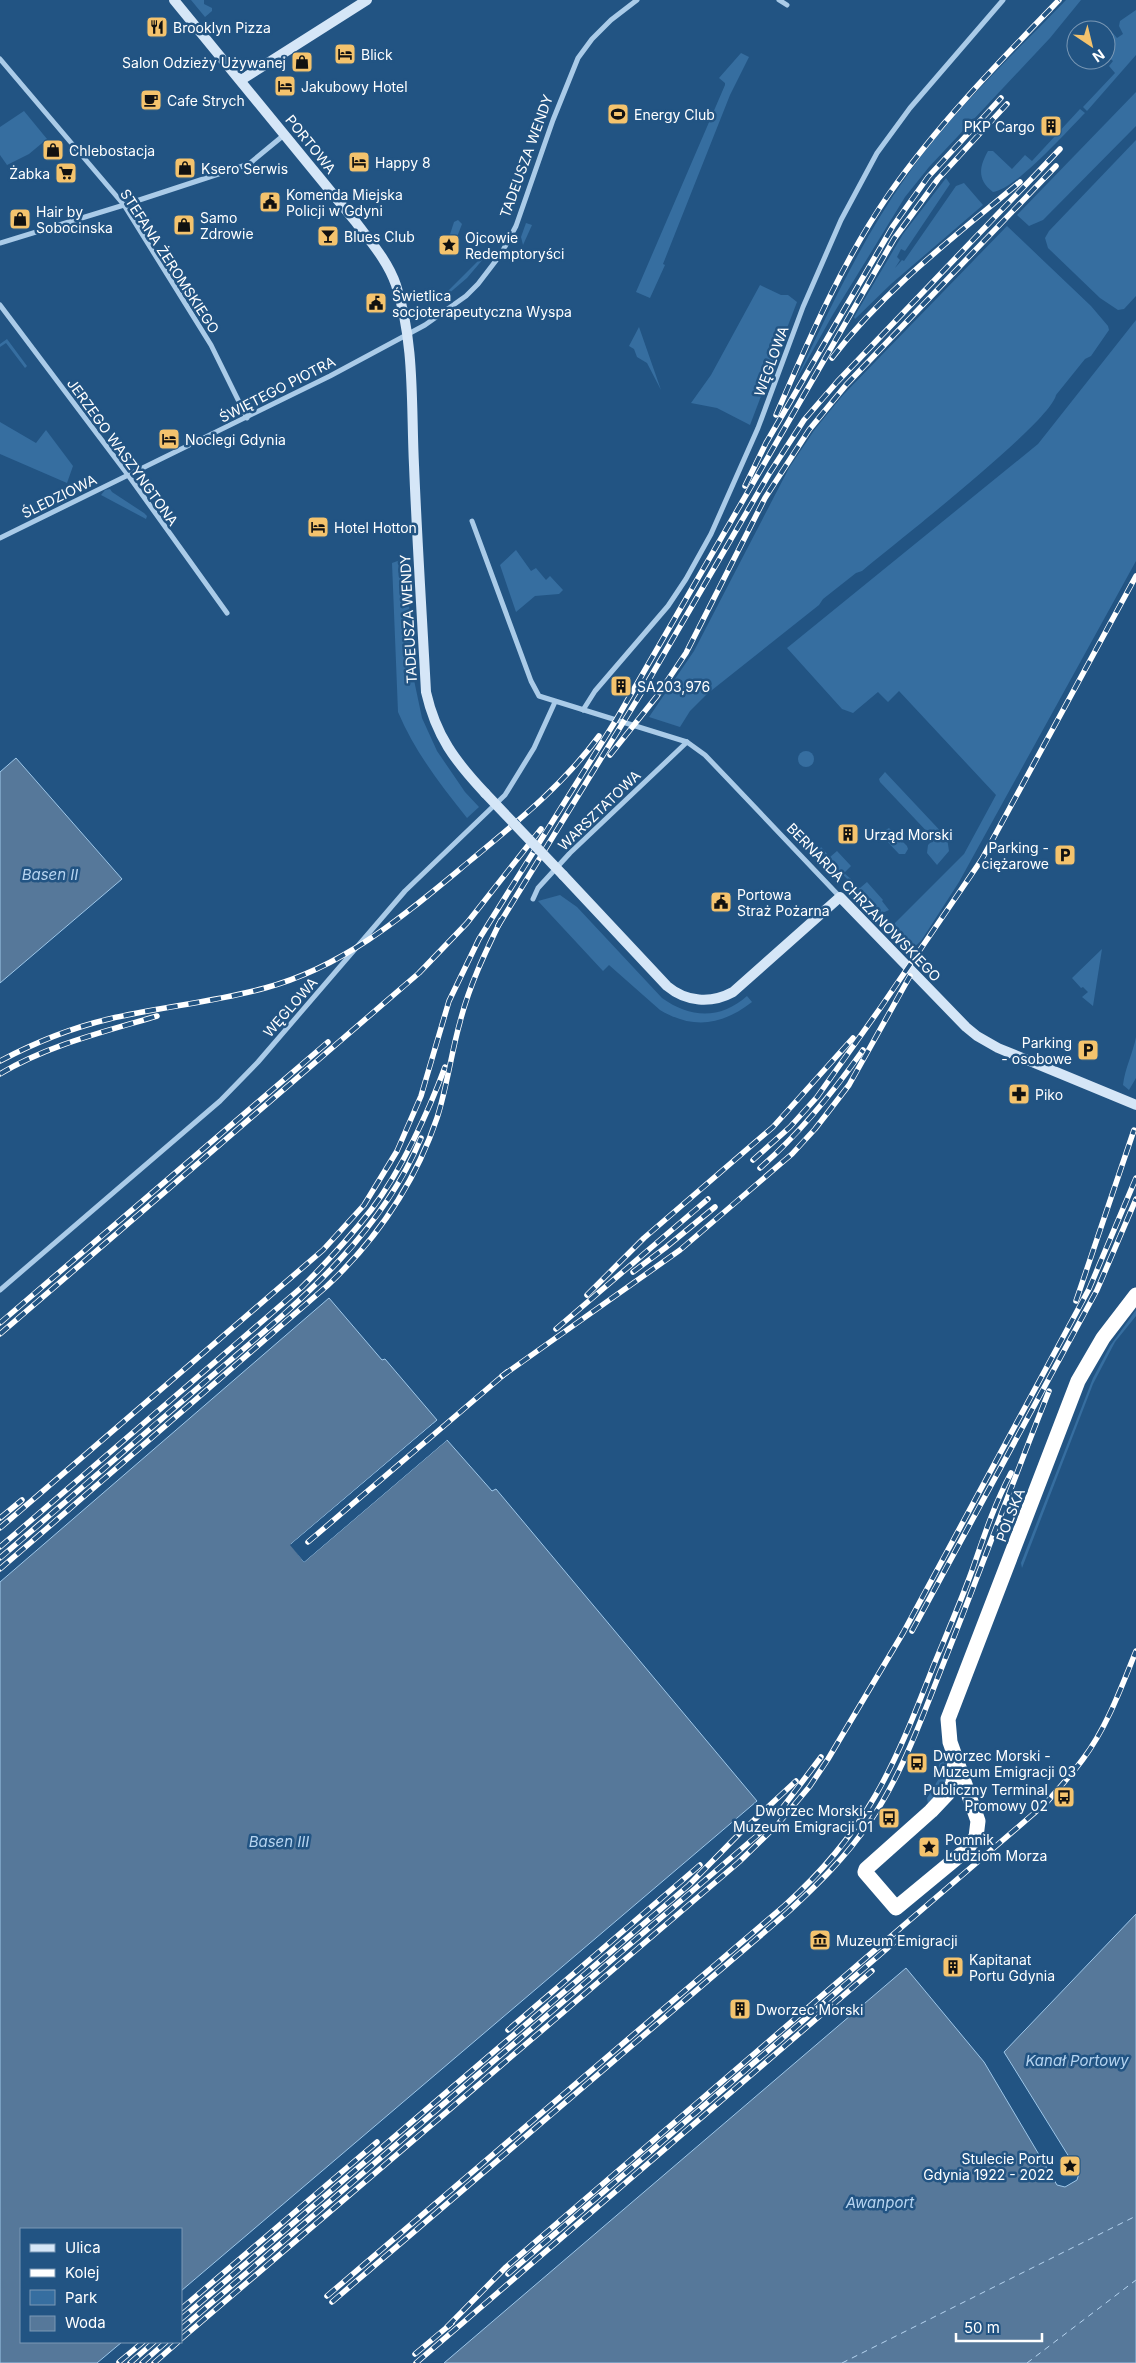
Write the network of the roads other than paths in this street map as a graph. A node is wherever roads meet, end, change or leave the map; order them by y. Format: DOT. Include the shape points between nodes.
graph roads {
  1 [pos="174,0"];
  2 [pos="367,0"];
  3 [pos="637,0"];
  4 [pos="779,0"];
  5 [pos="1003,0"];
  6 [pos="787,5"];
  7 [pos="0,59"];
  8 [pos="241,80"];
  9 [pos="285,135"];
  10 [pos="124,206"];
  11 [pos="0,243"];
  12 [pos="0,305"];
  13 [pos="408,334"];
  14 [pos="247,418"];
  15 [pos="128,475"];
  16 [pos="472,521"];
  17 [pos="0,538"];
  18 [pos="227,613"];
  19 [pos="555,702"];
  20 [pos="583,710"];
  21 [pos="687,742"];
  22 [pos="840,897"];
  23 [pos="533,899"];
  24 [pos="1136,1105"];
  25 [pos="0,1290"];
  26 [pos="1136,1295"];
  27 [pos="955,1758"];
  1 -- 8 [label="street, PORTOWA"];
  2 -- 8 [label="street"];
  3 -- 13 [label="street, TADEUSZA WENDY" via="611,20 578,58 516,226 501,254 466,296"];
  4 -- 6 [label="street"];
  5 -- 20 [label="street, WĘGLOWA" via="910,108 877,153 841,220 803,307 758,428 711,534 668,606 595,691"];
  7 -- 10 [label="street, STEFANA ŻEROMSKIEGO"];
  8 -- 9 [label="street, PORTOWA"];
  9 -- 10 [label="street" via="249,164"];
  9 -- 13 [label="street, PORTOWA" via="388,267"];
  10 -- 11 [label="street"];
  10 -- 14 [label="street, STEFANA ŻEROMSKIEGO" via="211,345"];
  12 -- 15 [label="street, JERZEGO WASZYNGTONA"];
  13 -- 14 [label="street, ŚWIĘTEGO PIOTRA"];
  13 -- 22 [label="street, TADEUSZA WENDY, bridge" via="426,692 433,718 452,756 667,986 679,994 701,1000 733,992"];
  14 -- 15 [label="street, ŚWIĘTEGO PIOTRA"];
  15 -- 17 [label="street, ŚLEDZIOWA"];
  15 -- 18 [label="street, JERZEGO WASZYNGTONA"];
  16 -- 19 [label="street" via="534,689 542,698"];
  19 -- 20 [label="street"];
  19 -- 25 [label="street, WĘGLOWA" via="534,748 505,795 405,891 258,1062 220,1101"];
  20 -- 21 [label="street, BERNARDA CHRZANOWSKIEGO"];
  21 -- 22 [label="street, BERNARDA CHRZANOWSKIEGO" via="728,778"];
  21 -- 23 [label="street, WARSZTATOWA" via="570,853 538,888"];
  22 -- 24 [label="street, BERNARDA CHRZANOWSKIEGO" via="978,1036 998,1048"];
  26 -- 27 [label="highway, POLSKA" via="1103,1338 1078,1381 948,1719 947,1731"];
  27 -- 27 [label="highway, POLSKA" via="953,1782 948,1793 866,1869 865,1872 896,1908 965,1851 976,1837 978,1821"];
}
